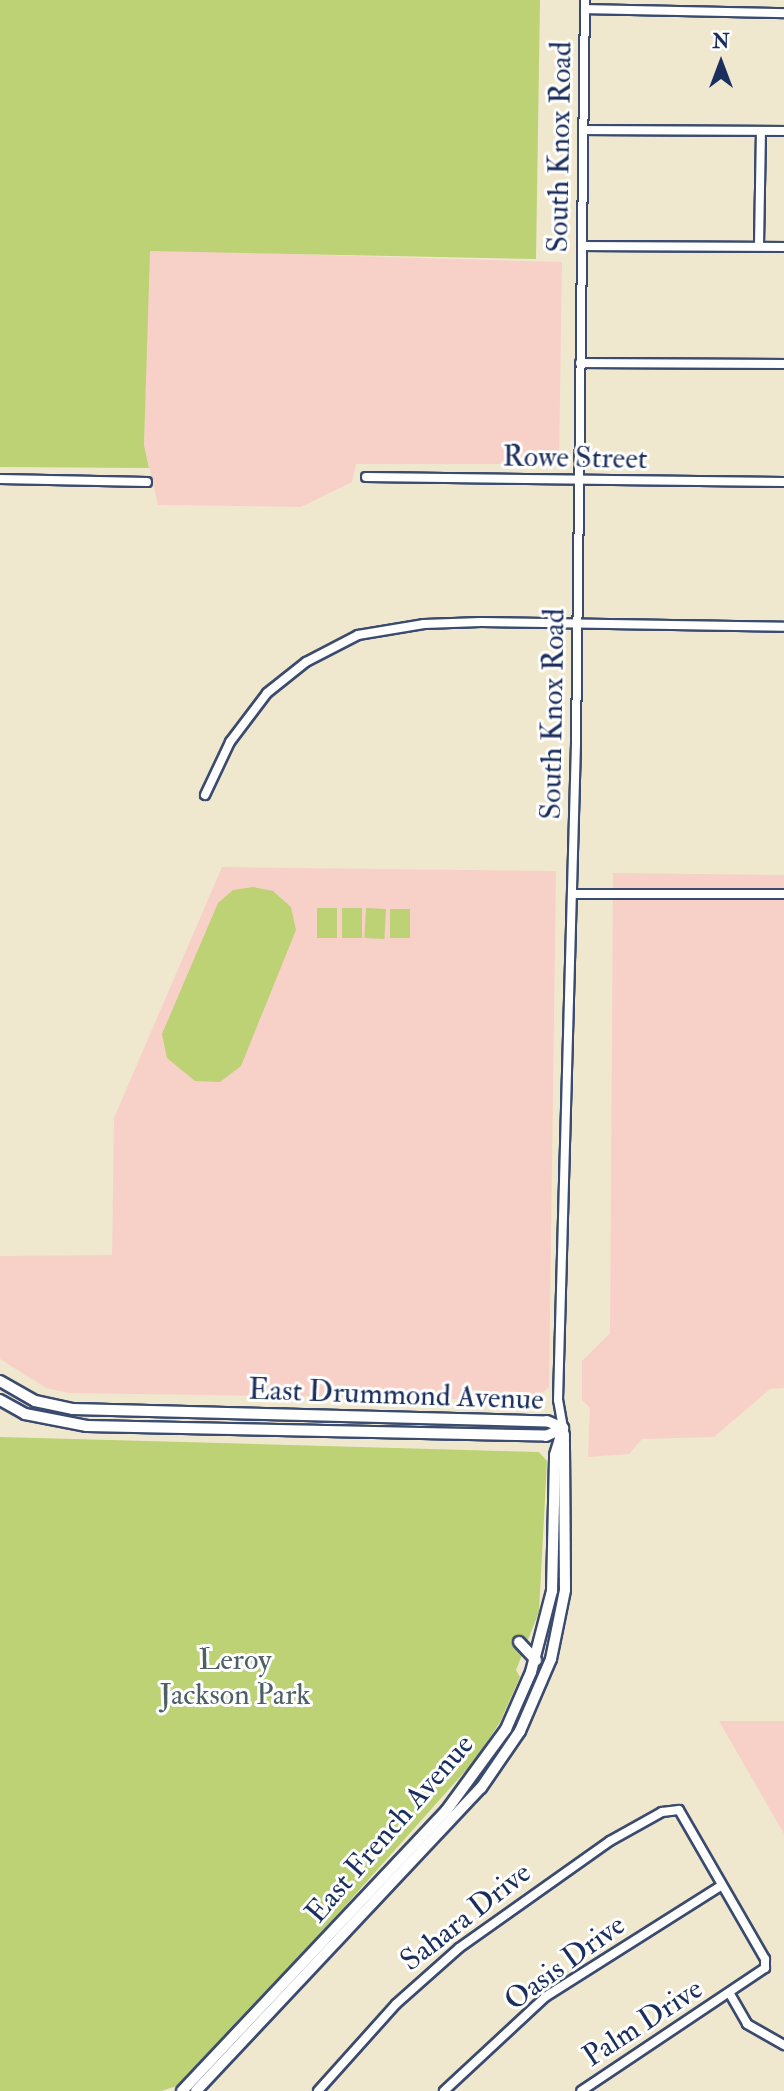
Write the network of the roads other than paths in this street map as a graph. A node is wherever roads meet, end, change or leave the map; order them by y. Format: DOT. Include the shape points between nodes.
graph roads {
  1 [pos="585,5"];
  2 [pos="784,13"];
  3 [pos="583,130"];
  4 [pos="761,131"];
  5 [pos="784,131"];
  6 [pos="760,245"];
  7 [pos="582,246"];
  8 [pos="784,247"];
  9 [pos="580,363"];
  10 [pos="784,364"];
  11 [pos="366,477"];
  12 [pos="0,479"];
  13 [pos="578,481"];
  14 [pos="148,482"];
  15 [pos="784,482"];
  16 [pos="577,625"];
  17 [pos="784,627"];
  18 [pos="205,795"];
  19 [pos="572,894"];
  20 [pos="784,894"];
  21 [pos="0,1381"];
  22 [pos="0,1400"];
  23 [pos="563,1428"];
  24 [pos="519,1642"];
  25 [pos="535,1658"];
  26 [pos="499,1763"];
  27 [pos="722,1885"];
  28 [pos="730,1994"];
  29 [pos="784,2045"];
  30 [pos="183,2090"];
  31 [pos="196,2091"];
  32 [pos="318,2091"];
  33 [pos="444,2091"];
  34 [pos="581,2091"];
  1 -- 2 [label="street"];
  1 -- 3 [label="street, South Knox Road"];
  3 -- 4 [label="street"];
  3 -- 7 [label="street, South Knox Road"];
  4 -- 5 [label="street"];
  4 -- 6 [label="street"];
  6 -- 7 [label="street"];
  6 -- 8 [label="street"];
  7 -- 9 [label="street, South Knox Road"];
  9 -- 10 [label="street"];
  9 -- 13 [label="street, South Knox Road"];
  11 -- 13 [label="street, Rowe Street"];
  12 -- 14 [label="street"];
  13 -- 15 [label="street, Rowe Street"];
  13 -- 16 [label="street, South Knox Road"];
  16 -- 17 [label="street"];
  16 -- 18 [label="street" via="424,624 391,627 336,645 306,662 260,701 230,742"];
  16 -- 19 [label="street, South Knox Road"];
  19 -- 20 [label="street"];
  19 -- 23 [label="street, South Knox Road" via="558,1400"];
  21 -- 23 [label="street, East Drummond Avenue" via="35,1401 81,1410 547,1421"];
  22 -- 23 [label="street, East Drummond Avenue" via="50,1422 87,1426 546,1436"];
  23 -- 25 [label="street, East French Avenue" via="555,1455 552,1591"];
  23 -- 26 [label="street, East French Avenue" via="567,1557 561,1616 537,1696"];
  24 -- 25 [label="street"];
  25 -- 26 [label="street" via="538,1671"];
  25 -- 30 [label="street, East French Avenue" via="506,1729 469,1785"];
  26 -- 31 [label="street, East French Avenue"];
  27 -- 28 [label="street, Palm Drive" via="766,1963 757,1976"];
  27 -- 32 [label="street, Sahara Drive" via="686,1818 679,1811 668,1810 536,1889 458,1948 396,2004"];
  27 -- 33 [label="street, Oasis Drive" via="545,1997"];
  28 -- 29 [label="street" via="747,2024"];
  28 -- 34 [label="street, Palm Drive" via="671,2027"];
}
